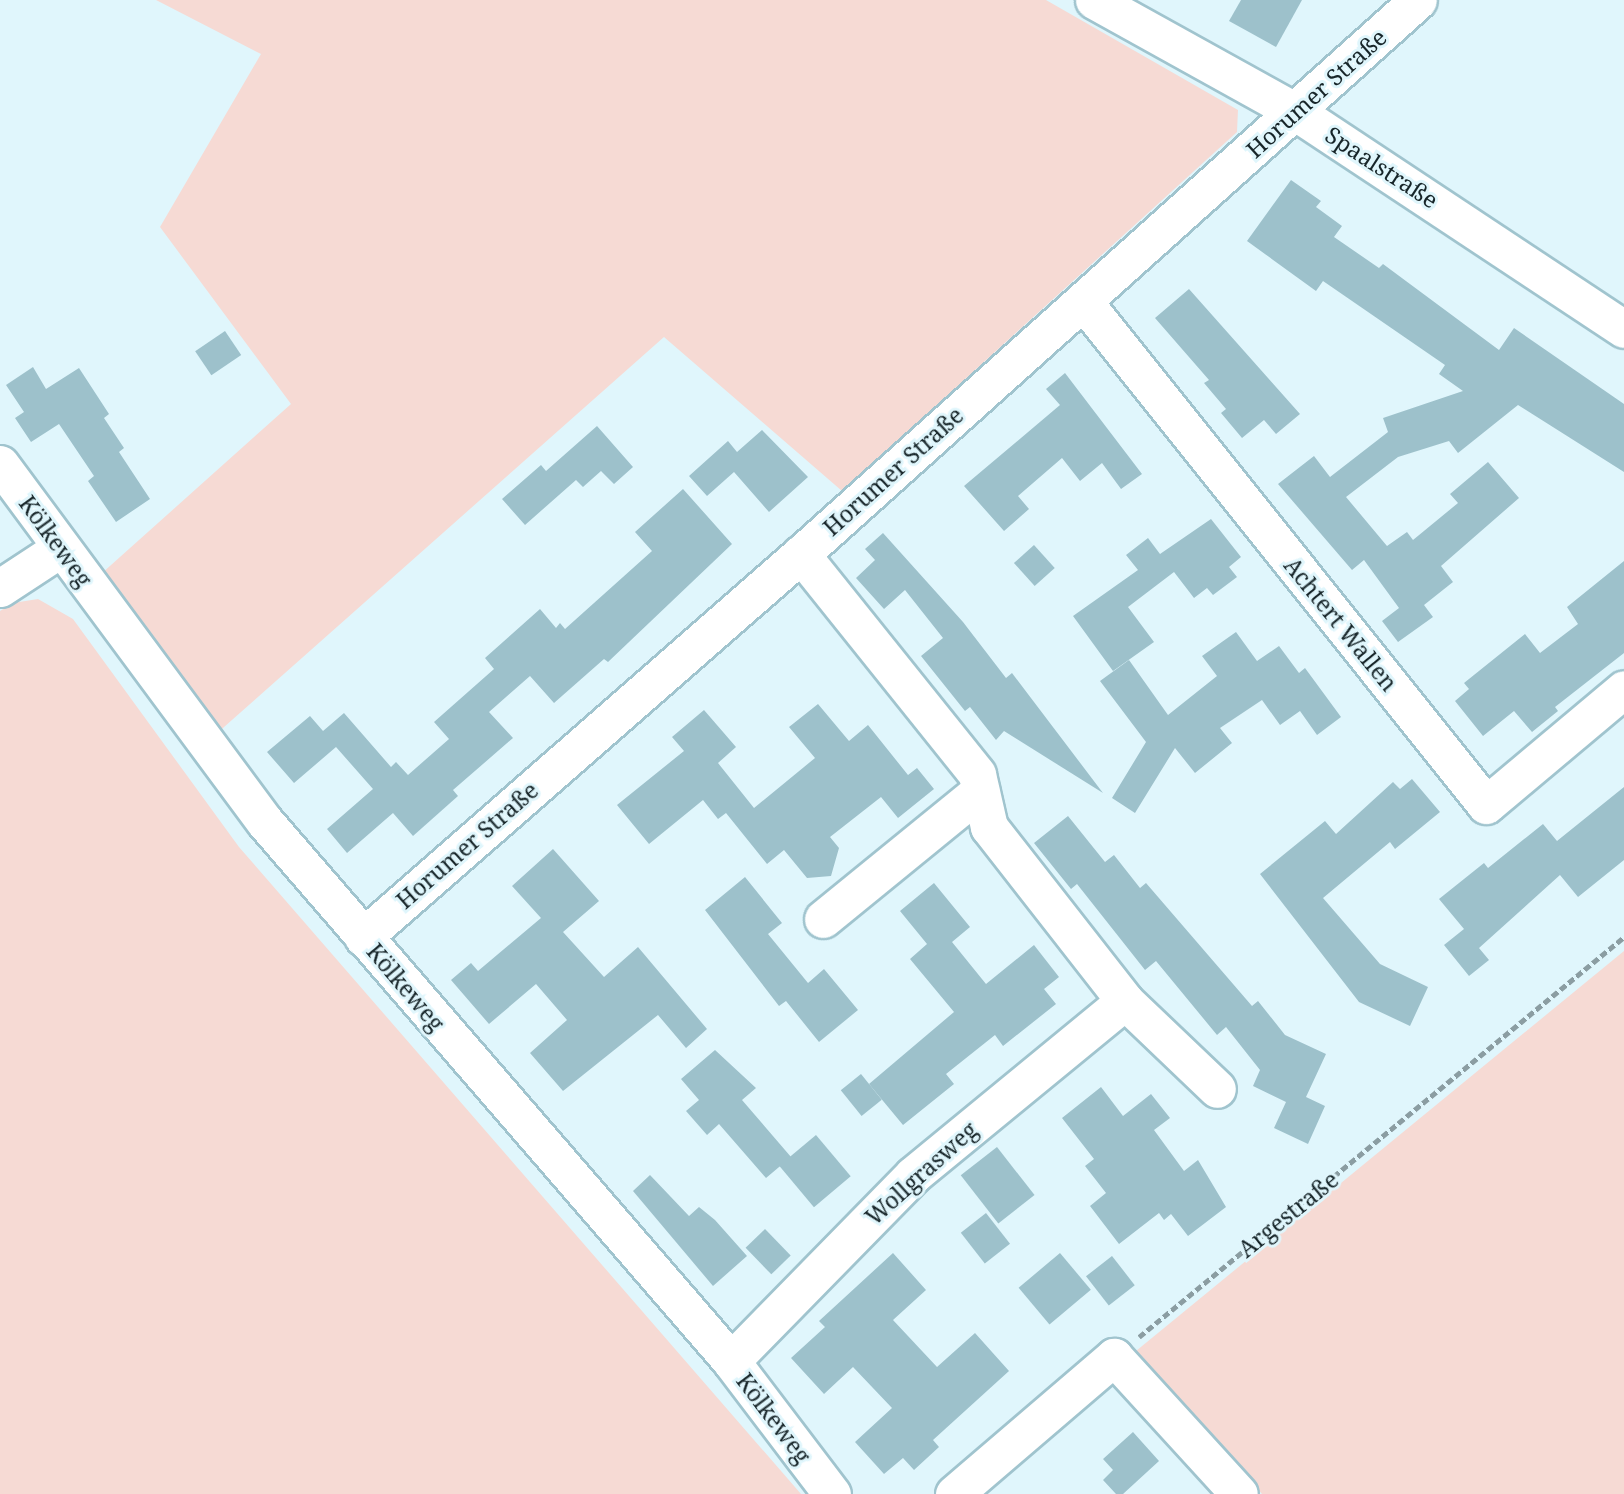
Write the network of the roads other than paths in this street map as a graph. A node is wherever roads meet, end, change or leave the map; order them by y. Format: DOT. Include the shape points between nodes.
graph roads {
  1 [pos="1094,0"];
  2 [pos="1418,0"];
  3 [pos="1296,112"];
  4 [pos="1083,301"];
  5 [pos="1624,329"];
  6 [pos="0,464"];
  7 [pos="61,548"];
  8 [pos="801,554"];
  9 [pos="0,588"];
  10 [pos="1624,689"];
  11 [pos="980,790"];
  12 [pos="823,919"];
  13 [pos="363,937"];
  14 [pos="1125,1001"];
  15 [pos="1217,1089"];
  16 [pos="732,1361"];
  17 [pos="832,1494"];
  18 [pos="954,1494"];
  19 [pos="1239,1494"];
  1 -- 3 [label="street, Spaalstraße"];
  2 -- 3 [label="street, Horumer Straße"];
  3 -- 4 [label="street, Horumer Straße"];
  3 -- 5 [label="street, Spaalstraße"];
  4 -- 8 [label="street, Horumer Straße"];
  4 -- 10 [label="street, Achtert Wallen" via="1486,805"];
  6 -- 7 [label="street, Kölkeweg"];
  7 -- 9 [label="street"];
  7 -- 13 [label="street, Kölkeweg" via="265,822"];
  8 -- 11 [label="street" via="977,774"];
  8 -- 13 [label="street, Horumer Straße"];
  11 -- 12 [label="street"];
  11 -- 14 [label="street" via="989,827"];
  13 -- 16 [label="street, Kölkeweg"];
  14 -- 15 [label="street"];
  14 -- 16 [label="street, Wollgrasweg" via="913,1175"];
  16 -- 17 [label="street, Kölkeweg"];
  18 -- 19 [label="street" via="1114,1357"];
}
